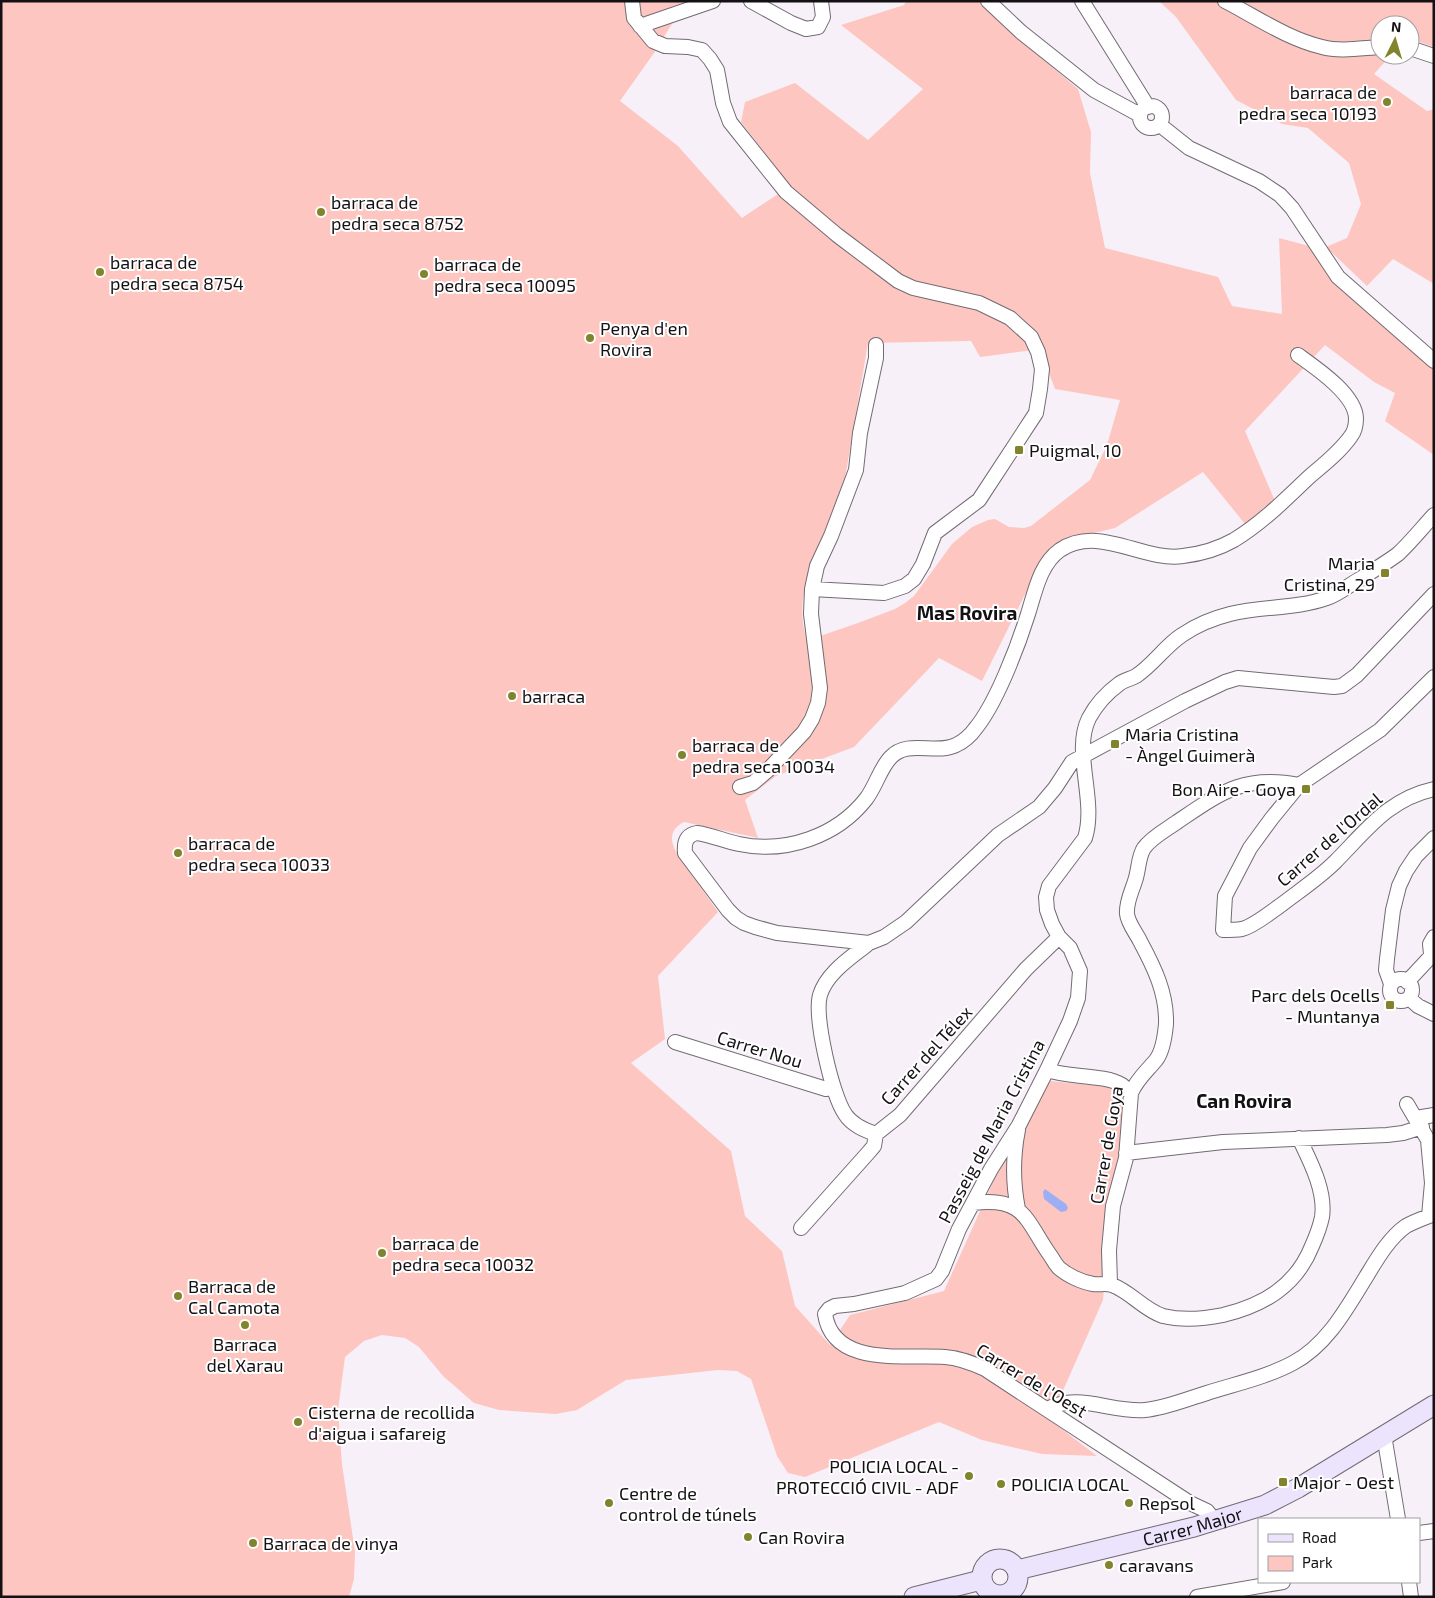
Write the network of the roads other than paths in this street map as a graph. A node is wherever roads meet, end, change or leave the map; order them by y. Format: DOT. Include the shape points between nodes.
graph roads {
  1 [pos="632,1"];
  2 [pos="712,1"];
  3 [pos="751,1"];
  4 [pos="821,1"];
  5 [pos="988,1"];
  6 [pos="1082,1"];
  7 [pos="1225,1"];
  8 [pos="640,26"];
  9 [pos="1370,48"];
  10 [pos="1420,51"];
  11 [pos="1434,56"];
  12 [pos="1144,111"];
  13 [pos="876,345"];
  14 [pos="1298,355"];
  15 [pos="1434,361"];
  16 [pos="1434,515"];
  17 [pos="812,589"];
  18 [pos="1434,594"];
  19 [pos="1434,677"];
  20 [pos="1084,755"];
  21 [pos="1299,785"];
  22 [pos="740,787"];
  23 [pos="1434,789"];
  24 [pos="1434,838"];
  25 [pos="1434,936"];
  26 [pos="1059,938"];
  27 [pos="869,943"];
  28 [pos="1432,953"];
  29 [pos="1408,982"];
  30 [pos="1391,984"];
  31 [pos="1409,998"];
  32 [pos="1432,1013"];
  33 [pos="675,1042"];
  34 [pos="1047,1070"];
  35 [pos="833,1087"];
  36 [pos="1131,1093"];
  37 [pos="1407,1104"];
  38 [pos="1434,1115"];
  39 [pos="1419,1122"];
  40 [pos="1019,1125"];
  41 [pos="876,1134"];
  42 [pos="1299,1138"];
  43 [pos="1126,1153"];
  44 [pos="973,1203"];
  45 [pos="1018,1209"];
  46 [pos="1431,1215"];
  47 [pos="801,1228"];
  48 [pos="1110,1284"];
  49 [pos="825,1314"];
  50 [pos="1434,1405"];
  51 [pos="1048,1409"];
  52 [pos="1384,1435"];
  53 [pos="1190,1503"];
  54 [pos="1398,1518"];
  55 [pos="1216,1521"];
  56 [pos="1194,1527"];
  57 [pos="1434,1531"];
  58 [pos="1420,1533"];
  59 [pos="1017,1570"];
  60 [pos="981,1580"];
  61 [pos="1277,1583"];
  62 [pos="1409,1583"];
  63 [pos="998,1596"];
  64 [pos="914,1597"];
  65 [pos="1197,1597"];
  66 [pos="1412,1597"];
  1 -- 8 [label="street" via="634,18"];
  2 -- 8 [label="street"];
  3 -- 4 [label="street" via="806,29 818,27 823,17"];
  5 -- 12 [label="street" via="1021,32 1094,90"];
  6 -- 12 [label="street"];
  7 -- 9 [label="street" via="1292,36 1323,48"];
  8 -- 17 [label="street" via="653,41 665,46 702,50 717,70 730,122 786,192 837,234 898,281 913,288 979,303 1010,318 1031,337 1038,352 1042,369 1036,413 979,500 936,533 914,579 906,586 884,593"];
  10 -- 11 [label="street"];
  12 -- 15 [label="street" via="1141,122 1146,127 1160,124 1189,148 1259,181 1280,195 1338,277"];
  13 -- 17 [label="street" via="856,470 832,536 817,566"];
  14 -- 27 [label="street" via="1348,398 1355,410 1355,429 1342,448 1269,514 1233,540 1180,557 1145,553 1095,541 1060,550 1048,562 1037,585 1009,664 987,711 975,730 961,742 947,747 902,749 887,762 873,790 853,814 832,830 812,839 764,846 697,833 686,839 687,857 736,918 777,933"];
  16 -- 20 [label="street, Passeig de Maria Cristina" via="1397,554 1329,597 1281,608 1230,614 1181,636 1136,676 1119,683 1098,705 1084,736"];
  17 -- 22 [label="street" via="810,614 820,688 812,720 767,771 752,783"];
  18 -- 20 [label="street" via="1357,675 1342,686 1321,687 1238,678 1185,700"];
  19 -- 21 [label="street" via="1380,730"];
  20 -- 26 [label="street, Passeig de Maria Cristina" via="1089,806 1085,838 1049,886 1046,897 1047,910"];
  20 -- 27 [label="street" via="1072,762 1039,807 998,835 906,922"];
  21 -- 23 [label="street, Carrer de l'Ordal" via="1250,848 1225,896 1223,930 1243,929 1270,913 1334,863 1375,819 1416,794"];
  21 -- 36 [label="street, Carrer de Goya" via="1259,781 1224,792 1181,818 1154,838 1141,853 1128,902 1128,917 1156,971 1166,1022 1157,1059"];
  24 -- 30 [label="street" via="1416,856 1399,886 1386,970"];
  25 -- 28 [label="street" via="1430,944"];
  26 -- 34 [label="street, Passeig de Maria Cristina" via="1075,957 1080,984 1070,1021"];
  26 -- 41 [label="street, Carrer del Télex" via="1026,969 900,1116"];
  27 -- 35 [label="street" via="828,978 820,996 819,1010"];
  28 -- 29 [label="street"];
  29 -- 30 [label="street" via="1399,980"];
  29 -- 31 [label="street" via="1412,989"];
  30 -- 31 [label="street" via="1390,993 1395,1000"];
  31 -- 32 [label="street"];
  33 -- 35 [label="street, Carrer Nou" via="826,1089"];
  34 -- 36 [label="street" via="1102,1079 1121,1085"];
  34 -- 40 [label="street, Passeig de Maria Cristina"];
  35 -- 41 [label="street" via="851,1122"];
  36 -- 43 [label="street, Carrer de Goya"];
  37 -- 39 [label="street"];
  38 -- 39 [label="street"];
  39 -- 42 [label="street" via="1403,1133 1387,1136"];
  39 -- 46 [label="street" via="1428,1140 1431,1162"];
  40 -- 44 [label="street, Passeig de Maria Cristina"];
  40 -- 45 [label="street" via="1015,1178"];
  41 -- 47 [label="street" via="874,1146"];
  42 -- 43 [label="street" via="1223,1142"];
  42 -- 48 [label="street" via="1321,1194 1322,1218 1304,1265 1276,1293 1245,1310 1182,1320 1155,1312"];
  43 -- 48 [label="street, Carrer de Goya" via="1113,1206"];
  44 -- 45 [label="street" via="987,1201"];
  44 -- 49 [label="street, Passeig de Maria Cristina" via="936,1279 905,1292 835,1306"];
  45 -- 48 [label="street" via="1034,1227 1058,1267 1091,1284"];
  46 -- 51 [label="street" via="1406,1227 1393,1238 1326,1336 1293,1363 1154,1409 1127,1410 1064,1402"];
  49 -- 51 [label="street, Carrer de l'Oest" via="829,1332 848,1347 877,1355 964,1360"];
  50 -- 52 [label="street, Carrer Major"];
  51 -- 53 [label="street, Carrer de l'Oest"];
  52 -- 54 [label="street"];
  52 -- 55 [label="street, Carrer Major" via="1265,1505"];
  53 -- 55 [label="street, Carrer de l'Oest" via="1207,1511"];
  53 -- 56 [label="street"];
  55 -- 56 [label="street, Carrer Major"];
  56 -- 59 [label="street, Carrer Major"];
  57 -- 58 [label="street"];
  59 -- 60 [label="street" via="1008,1561 996,1559 986,1565"];
  59 -- 63 [label="street" via="1016,1587"];
  60 -- 63 [label="street" via="987,1591"];
  60 -- 64 [label="street"];
  61 -- 65 [label="street"];
  62 -- 66 [label="street"];
}
